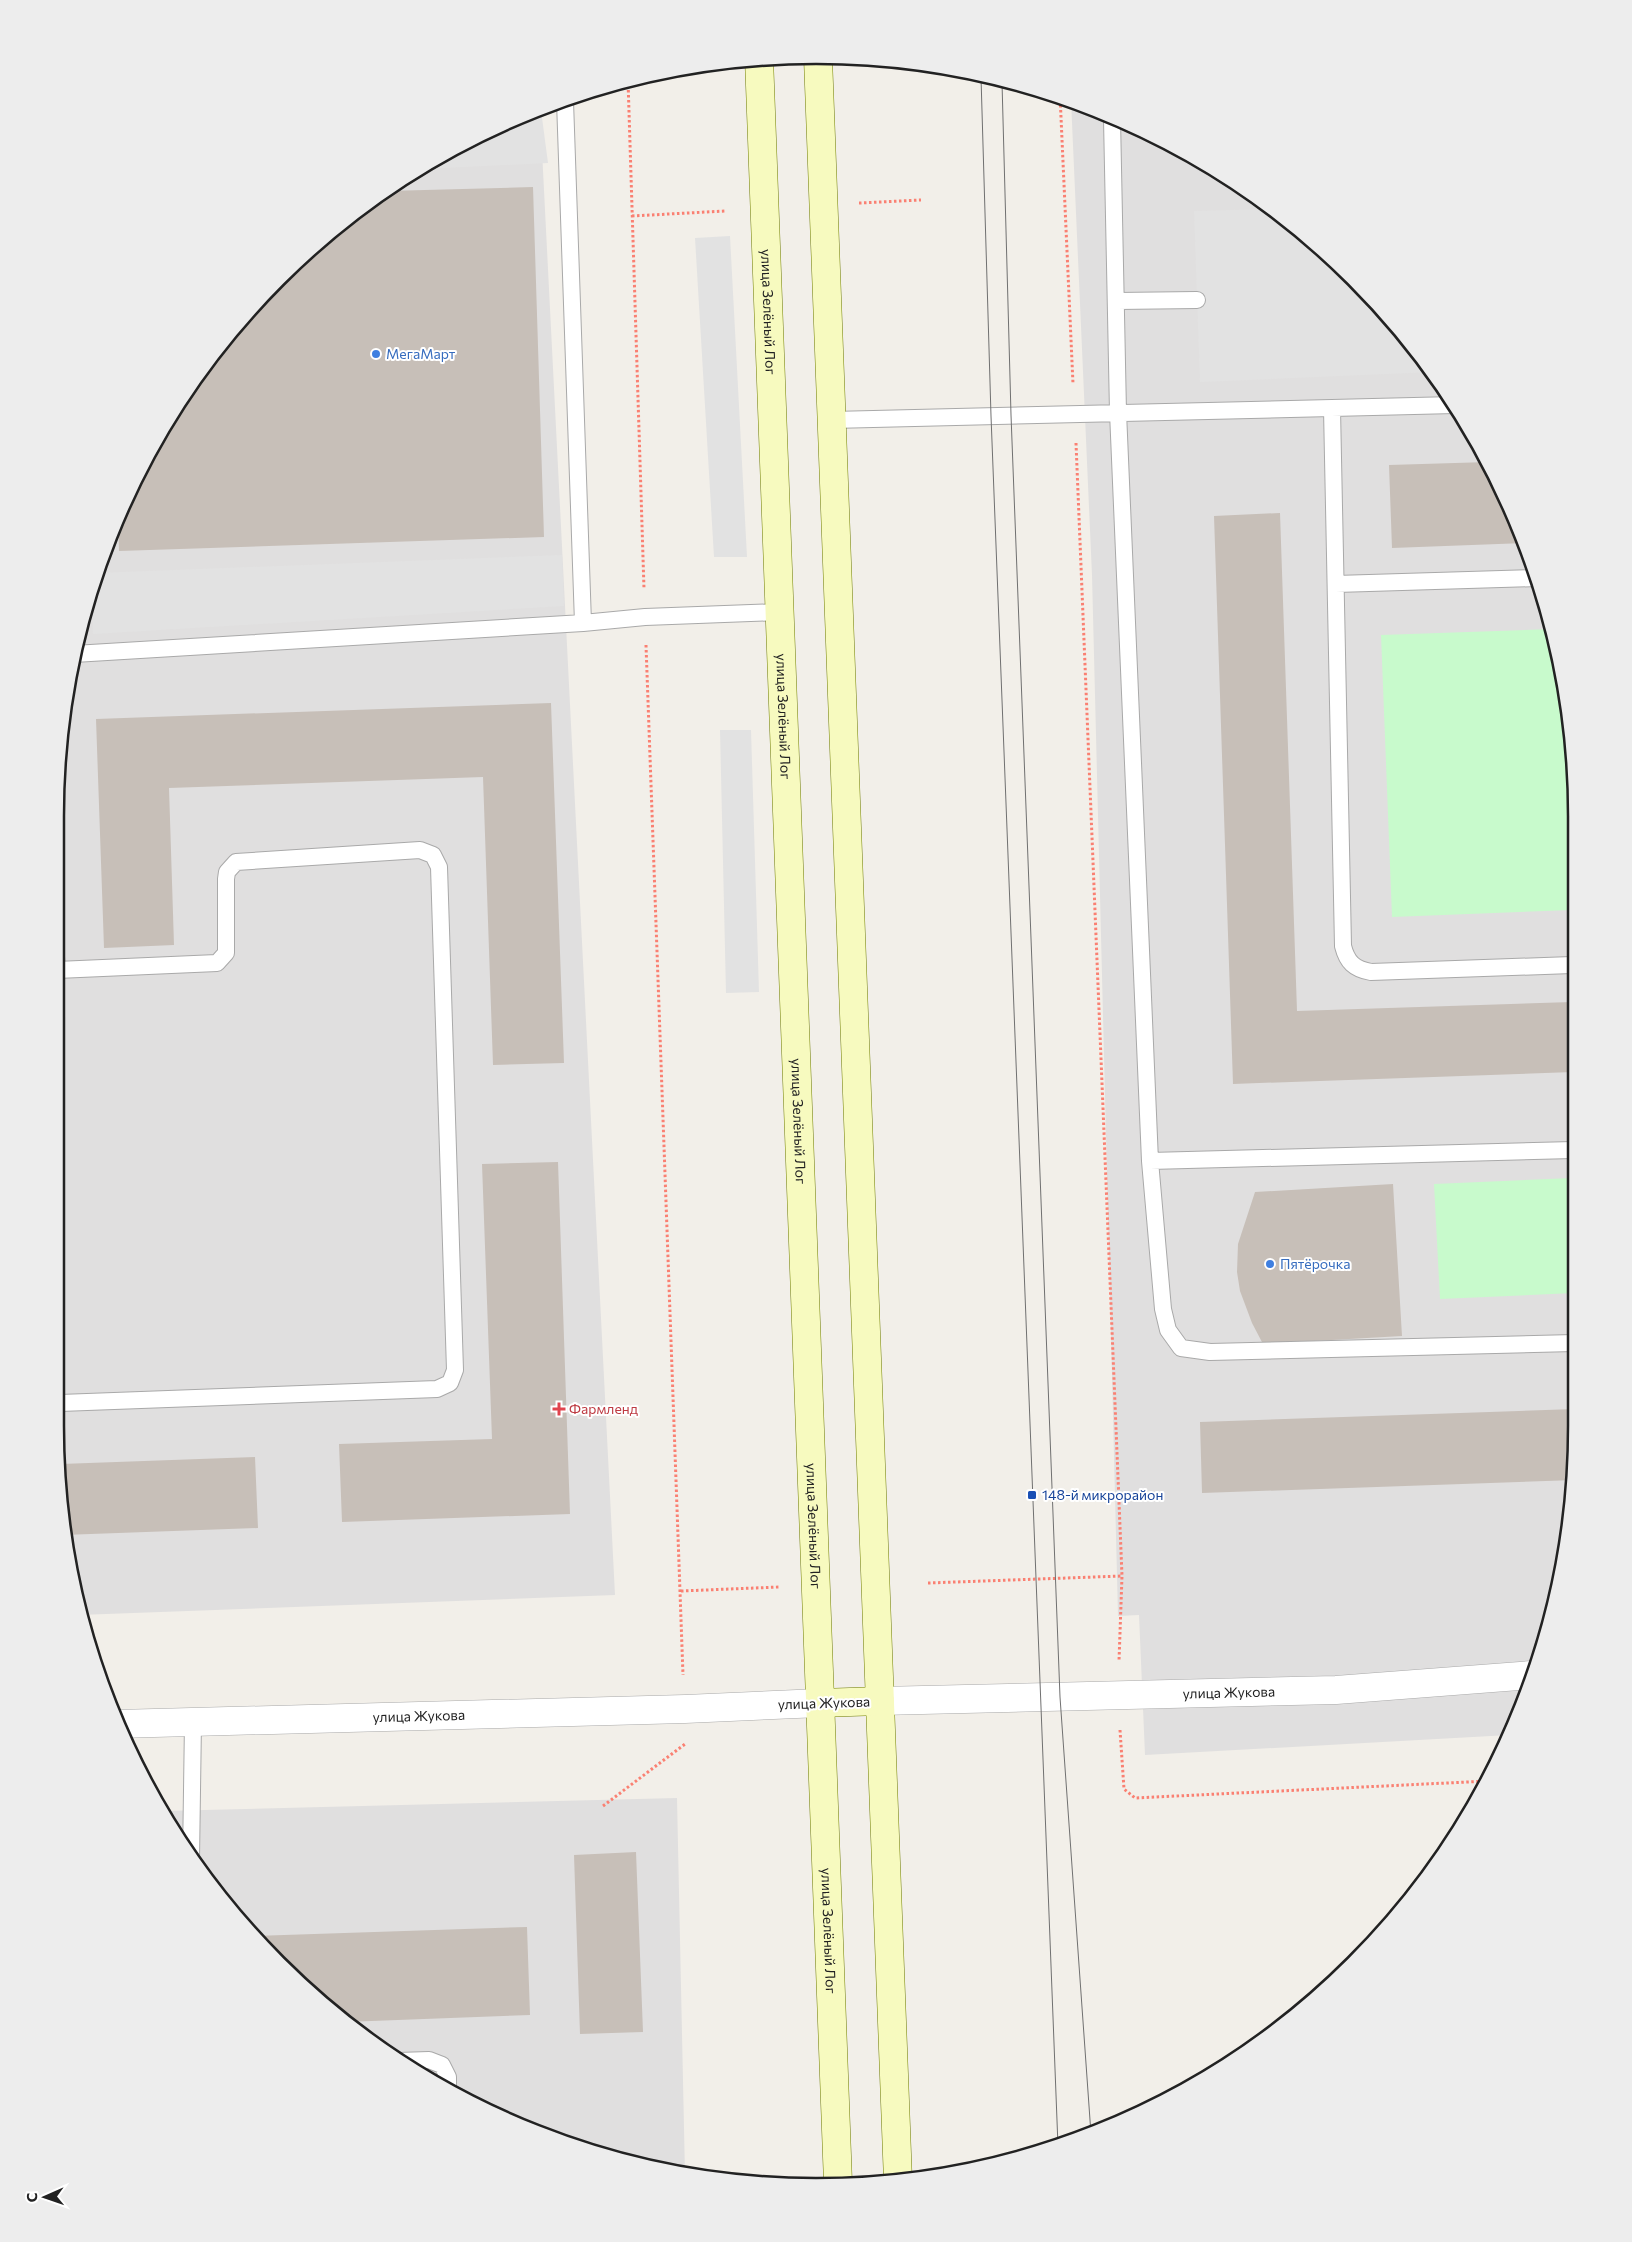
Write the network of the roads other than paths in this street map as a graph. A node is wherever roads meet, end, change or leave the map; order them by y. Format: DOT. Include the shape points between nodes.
graph roads {
  1 [pos="818,64"];
  2 [pos="759,66"];
  3 [pos="565,107"];
  4 [pos="1112,125"];
  5 [pos="1197,300"];
  6 [pos="1117,301"];
  7 [pos="1446,405"];
  8 [pos="1332,409"];
  9 [pos="1118,412"];
  10 [pos="832,420"];
  11 [pos="1529,578"];
  12 [pos="1336,584"];
  13 [pos="779,612"];
  14 [pos="583,623"];
  15 [pos="82,654"];
  16 [pos="1568,965"];
  17 [pos="64,970"];
  18 [pos="1568,1150"];
  19 [pos="1150,1161"];
  20 [pos="1568,1343"];
  21 [pos="64,1403"];
  22 [pos="1525,1676"];
  23 [pos="880,1701"];
  24 [pos="820,1703"];
  25 [pos="193,1722"];
  26 [pos="125,1724"];
  27 [pos="191,1844"];
  28 [pos="414,2061"];
  29 [pos="448,2081"];
  30 [pos="898,2174"];
  31 [pos="838,2178"];
  1 -- 10 [label="main road"];
  2 -- 13 [label="main road, улица Зелёный Лог"];
  3 -- 14 [label="lane"];
  4 -- 6 [label="lane"];
  5 -- 6 [label="lane"];
  6 -- 9 [label="lane"];
  7 -- 8 [label="lane"];
  8 -- 9 [label="lane"];
  8 -- 12 [label="lane"];
  9 -- 10 [label="lane"];
  9 -- 19 [label="lane"];
  10 -- 23 [label="main road"];
  11 -- 12 [label="lane"];
  12 -- 16 [label="lane" via="1345,956 1360,970 1371,972"];
  13 -- 14 [label="lane" via="645,617"];
  13 -- 24 [label="main road, улица Зелёный Лог"];
  14 -- 15 [label="lane"];
  17 -- 21 [label="lane" via="217,963 228,946 227,872 242,860 420,850 427,851 437,861 455,1370 450,1383 437,1389"];
  18 -- 19 [label="lane"];
  19 -- 20 [label="lane" via="1163,1309 1168,1330 1182,1348 1210,1352"];
  22 -- 23 [label="street, улица Жукова" via="1336,1690"];
  23 -- 24 [label="main road, улица Жукова"];
  23 -- 30 [label="main road"];
  24 -- 25 [label="street, улица Жукова"];
  24 -- 31 [label="main road, улица Зелёный Лог"];
  25 -- 26 [label="street, улица Жукова"];
  25 -- 27 [label="lane"];
  28 -- 29 [label="lane" via="429,2060 442,2065"];
}
